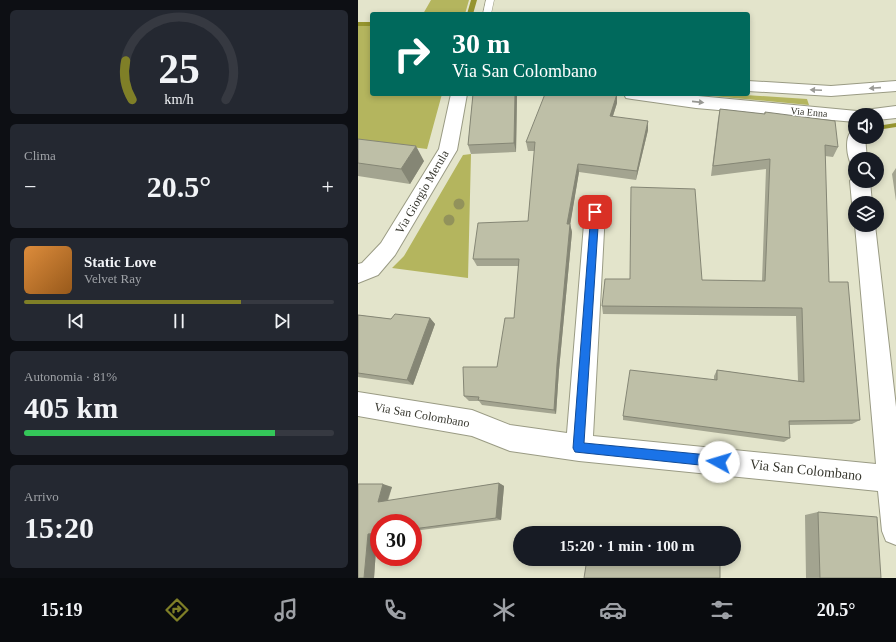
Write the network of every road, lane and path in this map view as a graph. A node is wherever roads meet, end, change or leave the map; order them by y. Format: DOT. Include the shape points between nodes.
graph roads {
  1 [pos="490,0"];
  2 [pos="487,12"];
  3 [pos="750,86"];
  4 [pos="896,86"];
  5 [pos="855,90"];
  6 [pos="459,96"];
  7 [pos="648,96"];
  8 [pos="856,108"];
  9 [pos="896,112"];
  10 [pos="884,114"];
  11 [pos="848,118"];
  12 [pos="595,212"];
  13 [pos="866,232"];
  14 [pos="358,274"];
  15 [pos="358,404"];
  16 [pos="579,448"];
  17 [pos="890,479"];
  18 [pos="896,531"];
  1 -- 2 [label="lane"];
  5 -- 3 [label="street, Via Enna, one-way"];
  4 -- 5 [label="street, Via Enna, one-way"];
  5 -- 8 [label="street"];
  6 -- 14 [label="street, Via Giorgio Merula" via="448,150 388,249 370,268"];
  7 -- 11 [label="street, Via Enna, one-way"];
  9 -- 10 [label="street, Via Enna"];
  12 -- 16 [label="street"];
  13 -- 17 [label="street"];
  15 -- 16 [label="street, Via San Colombano" via="472,423 510,438"];
  16 -- 17 [label="street, Via San Colombano"];
  17 -- 18 [label="street"];
}
